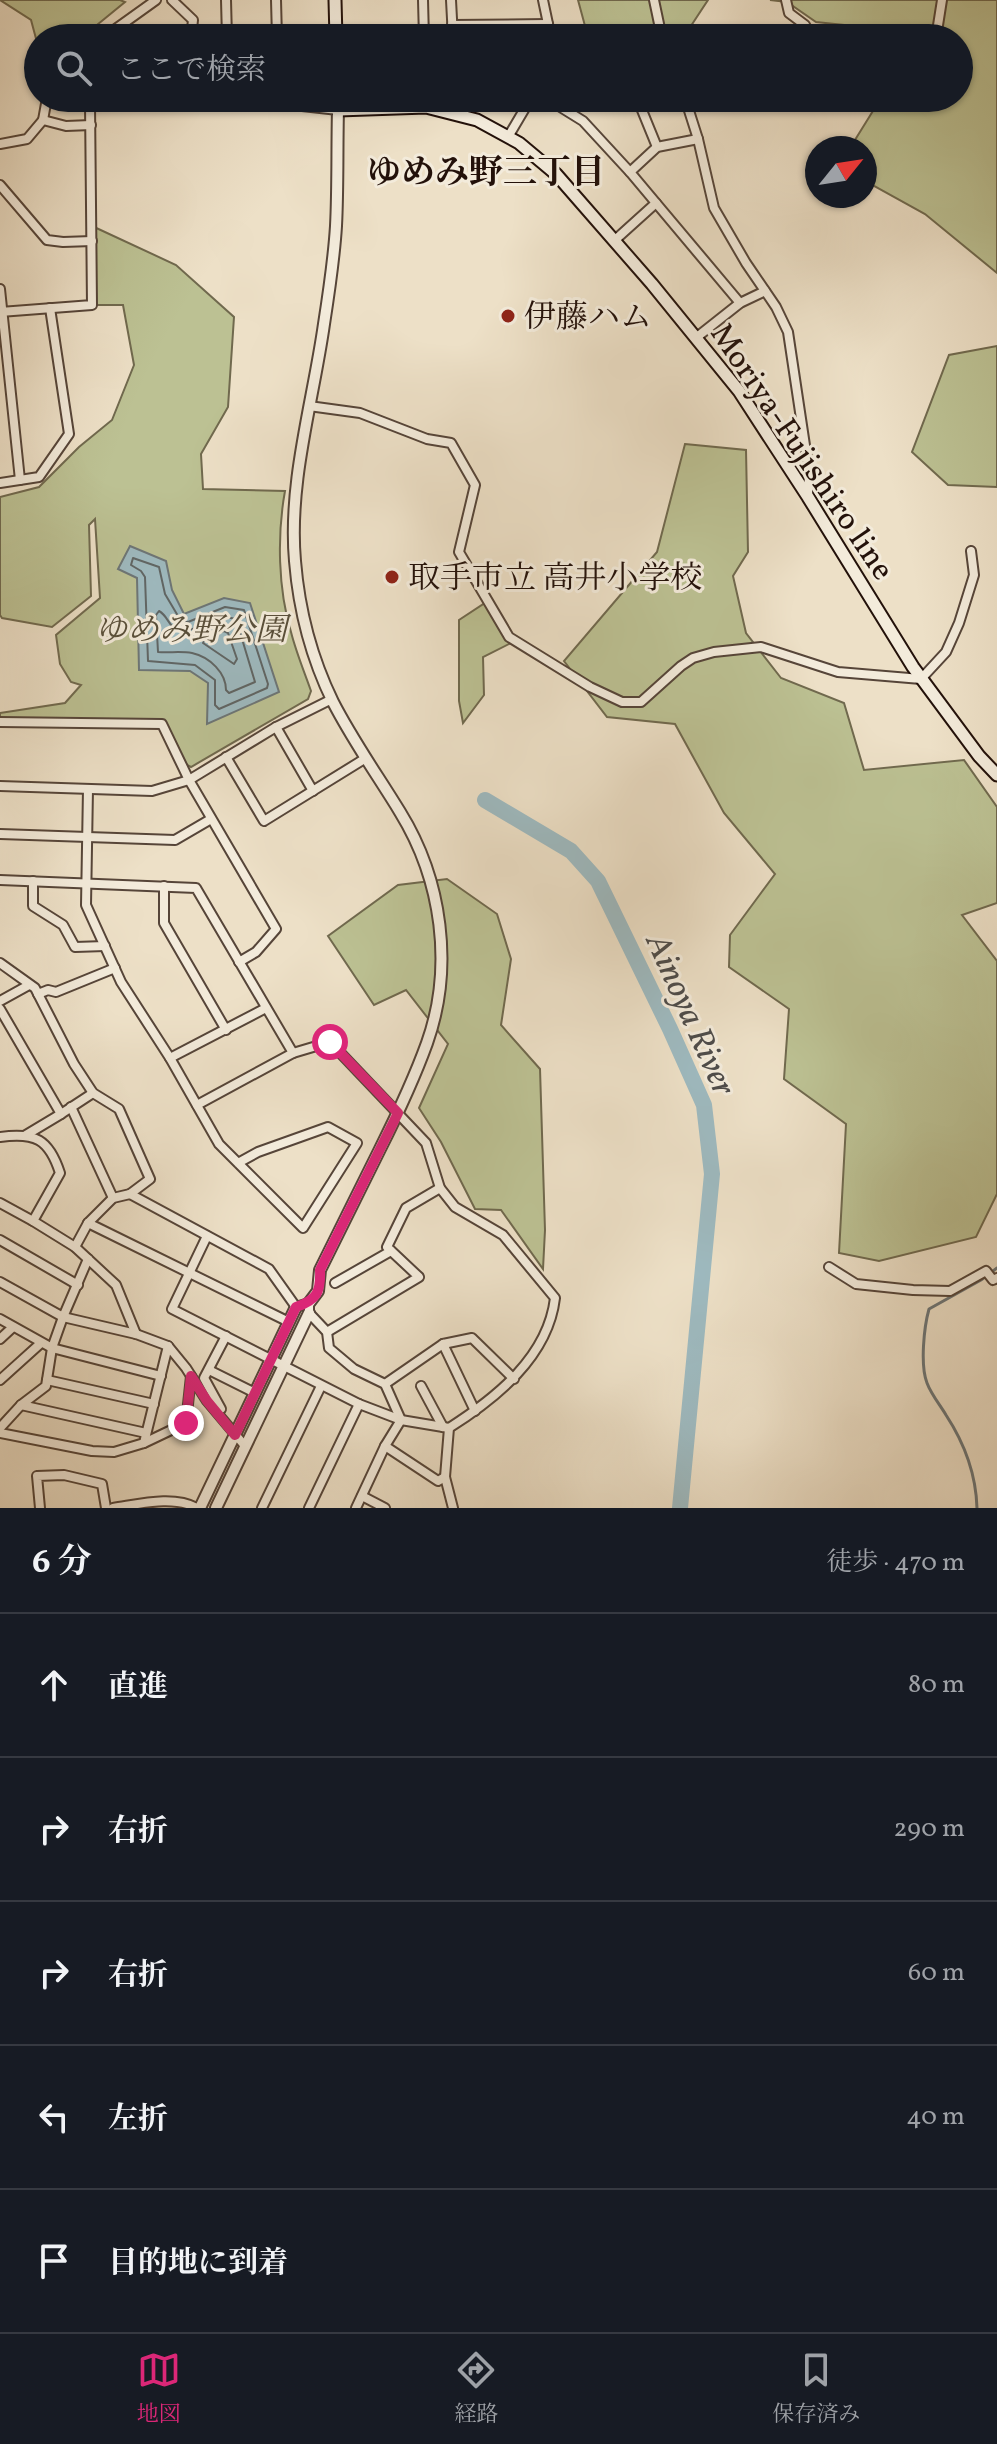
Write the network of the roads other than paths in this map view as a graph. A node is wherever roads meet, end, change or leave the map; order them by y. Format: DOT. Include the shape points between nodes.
graph roads {
  1 [pos="156,0"];
  2 [pos="172,0"];
  3 [pos="226,0"];
  4 [pos="276,0"];
  5 [pos="335,0"];
  6 [pos="423,0"];
  7 [pos="451,0"];
  8 [pos="543,0"];
  9 [pos="654,0"];
  10 [pos="786,0"];
  11 [pos="942,0"];
  12 [pos="123,24"];
  13 [pos="193,24"];
  14 [pos="227,24"];
  15 [pos="277,24"];
  16 [pos="336,24"];
  17 [pos="424,24"];
  18 [pos="452,24"];
  19 [pos="548,24"];
  20 [pos="658,24"];
  21 [pos="804,24"];
  22 [pos="938,24"];
  23 [pos="44,112"];
  24 [pos="90,112"];
  25 [pos="338,112"];
  26 [pos="448,112"];
  27 [pos="455,112"];
  28 [pos="523,112"];
  29 [pos="569,112"];
  30 [pos="643,112"];
  31 [pos="689,112"];
  32 [pos="455,115"];
  33 [pos="43,120"];
  34 [pos="91,125"];
  35 [pos="508,137"];
  36 [pos="698,139"];
  37 [pos="0,144"];
  38 [pos="657,147"];
  39 [pos="630,172"];
  40 [pos="0,185"];
  41 [pos="656,203"];
  42 [pos="615,240"];
  43 [pos="92,241"];
  44 [pos="0,289"];
  45 [pos="765,291"];
  46 [pos="740,303"];
  47 [pos="50,308"];
  48 [pos="1,312"];
  49 [pos="697,337"];
  50 [pos="309,406"];
  51 [pos="20,480"];
  52 [pos="0,483"];
  53 [pos="808,497"];
  54 [pos="971,551"];
  55 [pos="921,679"];
  56 [pos="332,699"];
  57 [pos="0,722"];
  58 [pos="276,727"];
  59 [pos="226,757"];
  60 [pos="366,758"];
  61 [pos="997,775"];
  62 [pos="189,780"];
  63 [pos="0,786"];
  64 [pos="88,789"];
  65 [pos="313,791"];
  66 [pos="211,819"];
  67 [pos="0,834"];
  68 [pos="87,836"];
  69 [pos="0,880"];
  70 [pos="33,881"];
  71 [pos="87,883"];
  72 [pos="164,886"];
  73 [pos="105,946"];
  74 [pos="239,962"];
  75 [pos="0,963"];
  76 [pos="115,968"];
  77 [pos="29,985"];
  78 [pos="38,994"];
  79 [pos="0,1001"];
  80 [pos="266,1008"];
  81 [pos="0,1009"];
  82 [pos="226,1030"];
  83 [pos="293,1053"];
  84 [pos="170,1058"];
  85 [pos="93,1093"];
  86 [pos="197,1105"];
  87 [pos="71,1107"];
  88 [pos="398,1113"];
  89 [pos="61,1114"];
  90 [pos="26,1135"];
  91 [pos="0,1137"];
  92 [pos="238,1163"];
  93 [pos="440,1188"];
  94 [pos="130,1194"];
  95 [pos="113,1198"];
  96 [pos="0,1202"];
  97 [pos="33,1221"];
  98 [pos="88,1223"];
  99 [pos="207,1236"];
  100 [pos="0,1240"];
  101 [pos="75,1247"];
  102 [pos="391,1251"];
  103 [pos="88,1259"];
  104 [pos="829,1267"];
  105 [pos="188,1273"];
  106 [pos="997,1278"];
  107 [pos="0,1282"];
  108 [pos="335,1283"];
  109 [pos="78,1285"];
  110 [pos="296,1307"];
  111 [pos="309,1308"];
  112 [pos="63,1317"];
  113 [pos="0,1319"];
  114 [pos="289,1322"];
  115 [pos="13,1327"];
  116 [pos="327,1332"];
  117 [pos="136,1334"];
  118 [pos="226,1336"];
  119 [pos="0,1339"];
  120 [pos="41,1343"];
  121 [pos="443,1344"];
  122 [pos="168,1346"];
  123 [pos="52,1348"];
  124 [pos="270,1360"];
  125 [pos="283,1367"];
  126 [pos="209,1370"];
  127 [pos="161,1376"];
  128 [pos="191,1376"];
  129 [pos="514,1379"];
  130 [pos="0,1380"];
  131 [pos="47,1380"];
  132 [pos="385,1384"];
  133 [pos="321,1386"];
  134 [pos="421,1386"];
  135 [pos="255,1393"];
  136 [pos="154,1404"];
  137 [pos="359,1404"];
  138 [pos="21,1405"];
  139 [pos="221,1409"];
  140 [pos="475,1411"];
  141 [pos="401,1420"];
  142 [pos="446,1428"];
  143 [pos="0,1430"];
  144 [pos="146,1433"];
  145 [pos="235,1435"];
  146 [pos="144,1443"];
  147 [pos="245,1446"];
  148 [pos="385,1446"];
  149 [pos="445,1477"];
  150 [pos="362,1496"];
  151 [pos="146,1506"];
  152 [pos="40,1508"];
  153 [pos="106,1508"];
  154 [pos="113,1508"];
  155 [pos="199,1508"];
  156 [pos="216,1508"];
  157 [pos="262,1508"];
  158 [pos="309,1508"];
  159 [pos="356,1508"];
  160 [pos="385,1508"];
  161 [pos="453,1508"];
  1 -- 12 [label="street"];
  2 -- 13 [label="street"];
  3 -- 14 [label="street"];
  4 -- 15 [label="street"];
  5 -- 16 [label="main road"];
  6 -- 17 [label="street"];
  7 -- 18 [label="street"];
  8 -- 19 [label="street"];
  9 -- 20 [label="street"];
  10 -- 21 [label="street" via="789,13"];
  11 -- 22 [label="street"];
  23 -- 33 [label="street"];
  24 -- 34 [label="street"];
  25 -- 50 [label="street" via="336,227"];
  26 -- 32 [label="main road, Moriya-Fujishiro line"];
  27 -- 32 [label="street"];
  28 -- 35 [label="street"];
  29 -- 39 [label="street"];
  30 -- 38 [label="street"];
  31 -- 36 [label="street"];
  32 -- 35 [label="main road, Moriya-Fujishiro line"];
  33 -- 34 [label="street"];
  33 -- 37 [label="street" via="27,139"];
  34 -- 43 [label="street"];
  35 -- 42 [label="main road, Moriya-Fujishiro line" via="556,174"];
  36 -- 38 [label="street"];
  36 -- 45 [label="street" via="714,208"];
  38 -- 39 [label="street"];
  39 -- 41 [label="street"];
  40 -- 43 [label="street" via="47,240"];
  41 -- 42 [label="street"];
  41 -- 46 [label="street"];
  42 -- 49 [label="main road, Moriya-Fujishiro line"];
  43 -- 47 [label="street" via="92,305"];
  44 -- 48 [label="street"];
  45 -- 46 [label="street"];
  45 -- 53 [label="street" via="788,332 809,472"];
  46 -- 49 [label="street"];
  47 -- 48 [label="street"];
  47 -- 51 [label="street" via="69,434 39,477"];
  48 -- 51 [label="street"];
  49 -- 53 [label="main road, Moriya-Fujishiro line"];
  50 -- 55 [label="street" via="360,413 451,443 475,485 459,552 509,637 622,702 641,702 693,658 761,647 838,672"];
  50 -- 56 [label="street" via="294,516 295,561 315,661"];
  51 -- 52 [label="street"];
  53 -- 55 [label="main road, Moriya-Fujishiro line"];
  54 -- 55 [label="street" via="974,575 959,623 946,652"];
  55 -- 61 [label="main road, Moriya-Fujishiro line"];
  56 -- 58 [label="street"];
  56 -- 60 [label="street"];
  57 -- 62 [label="street" via="162,724"];
  58 -- 59 [label="street"];
  58 -- 65 [label="street"];
  59 -- 62 [label="street"];
  59 -- 65 [label="street" via="264,821"];
  60 -- 65 [label="street"];
  60 -- 88 [label="street" via="420,850 440,928 437,1002 428,1041"];
  62 -- 64 [label="street" via="152,791"];
  62 -- 66 [label="street"];
  63 -- 64 [label="street"];
  64 -- 68 [label="street"];
  66 -- 68 [label="street" via="175,840"];
  66 -- 74 [label="street" via="276,929"];
  67 -- 68 [label="street"];
  68 -- 71 [label="street"];
  69 -- 70 [label="street"];
  70 -- 71 [label="street"];
  70 -- 73 [label="street" via="33,906 63,925 75,947"];
  71 -- 72 [label="street"];
  71 -- 73 [label="street" via="86,905"];
  72 -- 74 [label="street" via="196,888"];
  72 -- 82 [label="street" via="164,923"];
  73 -- 76 [label="street"];
  74 -- 80 [label="street"];
  75 -- 77 [label="street"];
  76 -- 78 [label="street"];
  76 -- 84 [label="street"];
  77 -- 78 [label="street"];
  77 -- 79 [label="street"];
  78 -- 85 [label="street"];
  80 -- 82 [label="street"];
  80 -- 83 [label="street"];
  81 -- 89 [label="street"];
  82 -- 84 [label="street"];
  83 -- 86 [label="street"];
  83 -- 88 [label="street" via="330,1042"];
  84 -- 86 [label="street"];
  85 -- 87 [label="street"];
  85 -- 94 [label="street" via="119,1109 150,1179"];
  86 -- 92 [label="street" via="219,1144"];
  87 -- 89 [label="street"];
  87 -- 95 [label="street"];
  88 -- 93 [label="street" via="426,1143"];
  88 -- 111 [label="street" via="320,1270"];
  89 -- 90 [label="street"];
  90 -- 91 [label="street"];
  90 -- 97 [label="street" via="53,1152 60,1173"];
  92 -- 92 [label="street" via="303,1228 357,1143 328,1127"];
  93 -- 102 [label="street" via="406,1208 387,1247"];
  93 -- 129 [label="street" via="455,1207 503,1235 555,1298 545,1332"];
  94 -- 95 [label="street"];
  94 -- 99 [label="street"];
  95 -- 98 [label="street"];
  96 -- 97 [label="street"];
  97 -- 101 [label="street"];
  98 -- 101 [label="street"];
  98 -- 105 [label="street"];
  99 -- 105 [label="street"];
  99 -- 110 [label="street" via="269,1269"];
  100 -- 109 [label="street"];
  101 -- 103 [label="street"];
  102 -- 108 [label="street"];
  102 -- 116 [label="street" via="419,1277"];
  103 -- 109 [label="street"];
  103 -- 117 [label="street" via="116,1285"];
  104 -- 106 [label="street" via="856,1284 913,1290 950,1291 986,1271"];
  105 -- 114 [label="street"];
  105 -- 118 [label="street" via="172,1309"];
  107 -- 112 [label="street"];
  109 -- 112 [label="street"];
  110 -- 111 [label="street"];
  110 -- 114 [label="street"];
  111 -- 116 [label="street"];
  111 -- 125 [label="street"];
  112 -- 117 [label="street"];
  112 -- 123 [label="street"];
  113 -- 115 [label="street"];
  114 -- 124 [label="street"];
  115 -- 119 [label="street"];
  115 -- 120 [label="street"];
  116 -- 132 [label="street" via="329,1348 354,1369"];
  117 -- 122 [label="street"];
  118 -- 124 [label="street"];
  118 -- 126 [label="street"];
  120 -- 123 [label="street"];
  120 -- 130 [label="street"];
  121 -- 129 [label="street" via="472,1338"];
  121 -- 132 [label="street"];
  121 -- 140 [label="street"];
  122 -- 127 [label="street"];
  122 -- 128 [label="street"];
  123 -- 127 [label="street"];
  123 -- 131 [label="street"];
  124 -- 125 [label="street"];
  124 -- 135 [label="street"];
  125 -- 133 [label="street"];
  125 -- 147 [label="street"];
  126 -- 135 [label="street"];
  126 -- 139 [label="street" via="204,1378"];
  127 -- 136 [label="street"];
  128 -- 145 [label="street"];
  128 -- 146 [label="street" via="186,1423"];
  129 -- 140 [label="street"];
  131 -- 136 [label="street"];
  131 -- 138 [label="street"];
  132 -- 141 [label="street"];
  133 -- 137 [label="street"];
  133 -- 157 [label="street"];
  134 -- 142 [label="street"];
  135 -- 145 [label="street"];
  136 -- 144 [label="street"];
  137 -- 141 [label="street"];
  137 -- 158 [label="street"];
  138 -- 143 [label="street"];
  138 -- 144 [label="street"];
  140 -- 142 [label="street"];
  141 -- 142 [label="street"];
  141 -- 148 [label="street"];
  142 -- 149 [label="street"];
  143 -- 146 [label="street" via="92,1451 114,1452"];
  144 -- 146 [label="street"];
  145 -- 147 [label="street"];
  145 -- 155 [label="street"];
  147 -- 156 [label="street"];
  148 -- 149 [label="street" via="438,1481"];
  148 -- 150 [label="street"];
  149 -- 161 [label="street"];
  150 -- 159 [label="street"];
  150 -- 160 [label="street"];
  151 -- 154 [label="street"];
  151 -- 155 [label="street" via="185,1502"];
  152 -- 153 [label="street" via="37,1476 64,1475 102,1484"];
}
